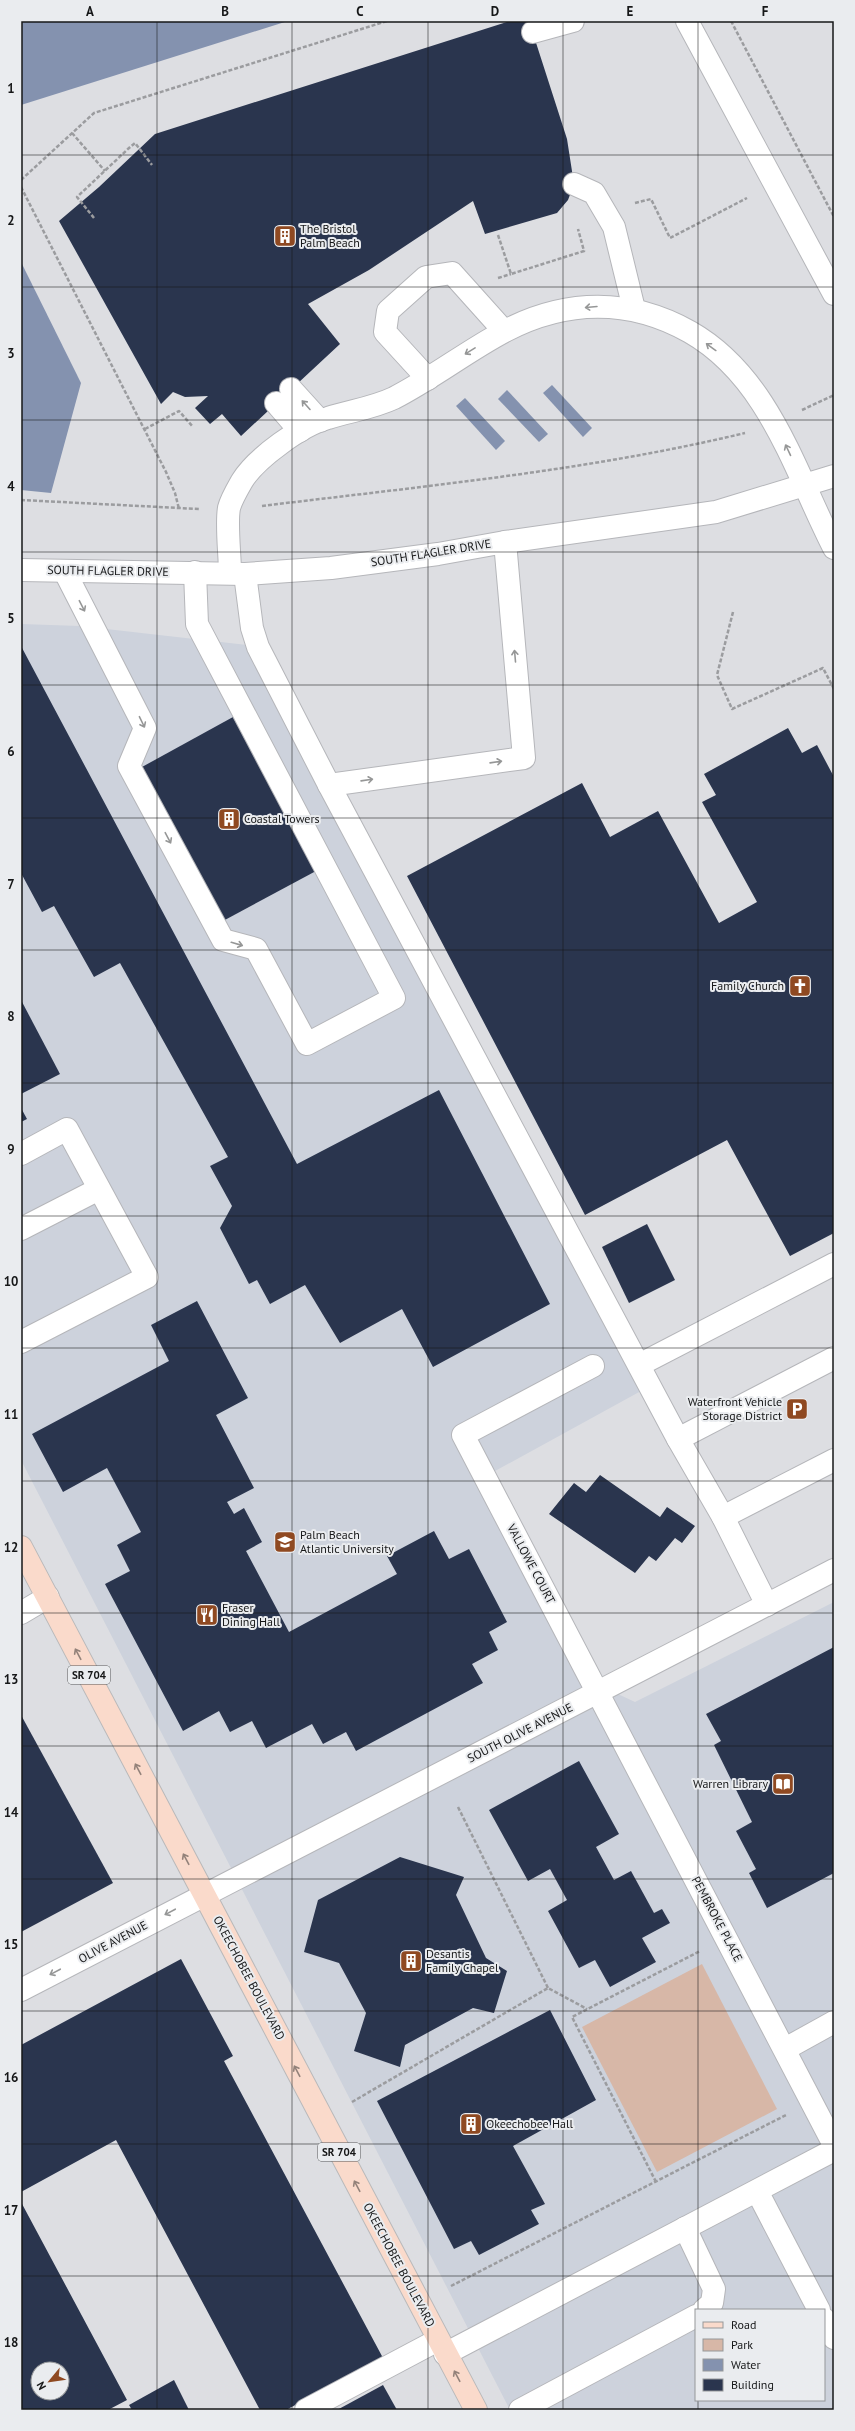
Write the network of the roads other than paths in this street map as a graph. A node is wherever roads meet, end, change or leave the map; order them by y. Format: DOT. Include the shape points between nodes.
graph roads {
  1 [pos="573,21"];
  2 [pos="688,21"];
  3 [pos="533,32"];
  4 [pos="574,184"];
  5 [pos="834,294"];
  6 [pos="634,309"];
  7 [pos="504,331"];
  8 [pos="428,379"];
  9 [pos="320,421"];
  10 [pos="300,431"];
  11 [pos="834,476"];
  12 [pos="804,486"];
  13 [pos="505,542"];
  14 [pos="834,548"];
  15 [pos="21,570"];
  16 [pos="64,572"];
  17 [pos="195,572"];
  18 [pos="238,573"];
  19 [pos="329,785"];
  20 [pos="21,1154"];
  21 [pos="99,1189"];
  22 [pos="21,1229"];
  23 [pos="834,1264"];
  24 [pos="21,1342"];
  25 [pos="834,1358"];
  26 [pos="593,1366"];
  27 [pos="639,1366"];
  28 [pos="678,1439"];
  29 [pos="834,1460"];
  30 [pos="723,1517"];
  31 [pos="21,1547"];
  32 [pos="834,1570"];
  33 [pos="48,1597"];
  34 [pos="767,1605"];
  35 [pos="21,1613"];
  36 [pos="598,1693"];
  37 [pos="204,1893"];
  38 [pos="21,1990"];
  39 [pos="834,2022"];
  40 [pos="784,2049"];
  41 [pos="834,2145"];
  42 [pos="834,2150"];
  43 [pos="757,2191"];
  44 [pos="685,2228"];
  45 [pos="705,2309"];
  46 [pos="818,2309"];
  47 [pos="695,2317"];
  48 [pos="825,2321"];
  49 [pos="834,2338"];
  50 [pos="442,2347"];
  51 [pos="306,2410"];
  52 [pos="476,2410"];
  53 [pos="520,2410"];
  1 -- 3 [label="street"];
  2 -- 5 [label="street"];
  4 -- 6 [label="street" via="594,193 614,227"];
  6 -- 7 [label="street, one-way" via="604,306 561,310"];
  12 -- 6 [label="street, one-way" via="775,422 747,382 721,354 691,333"];
  7 -- 8 [label="street, one-way"];
  7 -- 8 [label="street" via="452,273 426,277 388,311 385,332"];
  8 -- 9 [label="street" via="392,399"];
  9 -- 10 [label="street"];
  9 -- 10 [label="street, one-way" via="284,396"];
  10 -- 18 [label="street" via="268,454 243,479 229,508"];
  11 -- 12 [label="street, SOUTH FLAGLER DRIVE"];
  12 -- 13 [label="street, SOUTH FLAGLER DRIVE" via="716,512"];
  12 -- 14 [label="street"];
  13 -- 18 [label="street, SOUTH FLAGLER DRIVE" via="331,568"];
  19 -- 13 [label="street, one-way" via="524,758"];
  15 -- 16 [label="street, SOUTH FLAGLER DRIVE"];
  16 -- 17 [label="street, SOUTH FLAGLER DRIVE"];
  16 -- 17 [label="street, one-way" via="145,728 129,766 222,940 256,950 307,1044 394,998 198,624"];
  17 -- 18 [label="street, SOUTH FLAGLER DRIVE"];
  18 -- 19 [label="street" via="258,647"];
  19 -- 27 [label="street"];
  20 -- 21 [label="street" via="67,1129"];
  21 -- 22 [label="street"];
  21 -- 24 [label="street" via="147,1277"];
  23 -- 27 [label="street"];
  25 -- 28 [label="street"];
  26 -- 36 [label="street, VALLOWE COURT" via="463,1435"];
  27 -- 28 [label="street"];
  28 -- 30 [label="street"];
  29 -- 30 [label="street"];
  30 -- 34 [label="street"];
  31 -- 33 [label="main road, OKEECHOBEE BOULEVARD / SR 704"];
  32 -- 34 [label="street, SOUTH OLIVE AVENUE"];
  33 -- 35 [label="street"];
  37 -- 33 [label="main road, OKEECHOBEE BOULEVARD / SR 704, one-way"];
  34 -- 36 [label="street, SOUTH OLIVE AVENUE"];
  36 -- 37 [label="street, SOUTH OLIVE AVENUE"];
  36 -- 40 [label="street, PEMBROKE PLACE"];
  37 -- 38 [label="street, OLIVE AVENUE, one-way"];
  50 -- 37 [label="main road, OKEECHOBEE BOULEVARD / SR 704, one-way"];
  39 -- 40 [label="street"];
  40 -- 41 [label="street, PEMBROKE PLACE"];
  42 -- 43 [label="street"];
  43 -- 44 [label="street"];
  43 -- 46 [label="street"];
  44 -- 45 [label="street" via="714,2289 712,2303"];
  44 -- 50 [label="street"];
  47 -- 53 [label="street"];
  48 -- 49 [label="street"];
  50 -- 51 [label="street"];
  52 -- 50 [label="main road, OKEECHOBEE BOULEVARD / SR 704, one-way"];
}
